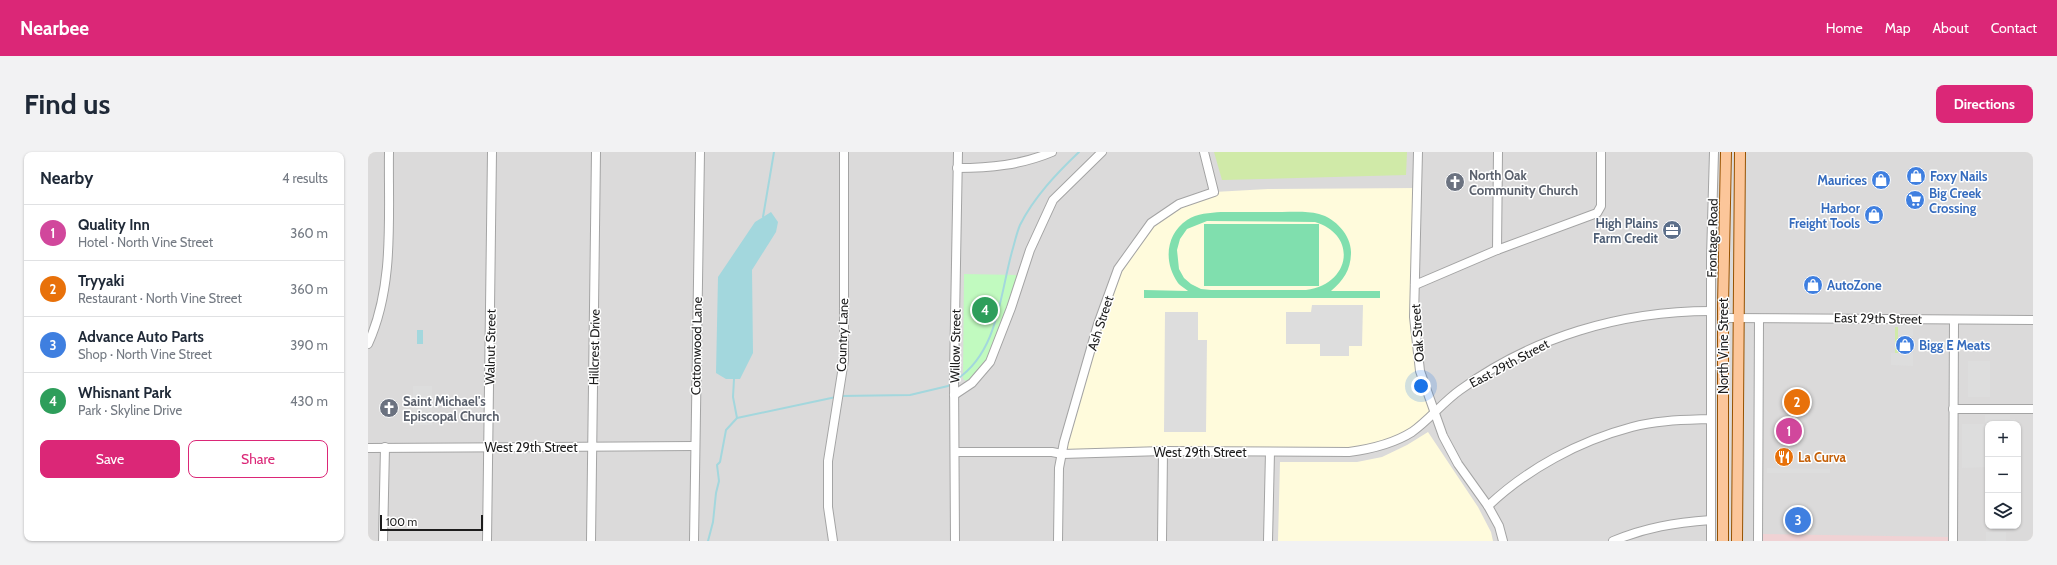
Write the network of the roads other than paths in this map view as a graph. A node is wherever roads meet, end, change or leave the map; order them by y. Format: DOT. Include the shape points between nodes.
graph roads {
  1 [pos="389,152"];
  2 [pos="492,152"];
  3 [pos="596,152"];
  4 [pos="700,152"];
  5 [pos="844,152"];
  6 [pos="958,152"];
  7 [pos="1052,152"];
  8 [pos="1102,152"];
  9 [pos="1204,152"];
  10 [pos="1418,152"];
  11 [pos="1498,152"];
  12 [pos="1601,152"];
  13 [pos="1714,152"];
  14 [pos="1726,152"];
  15 [pos="1740,152"];
  16 [pos="958,168"];
  17 [pos="1497,250"];
  18 [pos="1415,285"];
  19 [pos="1711,311"];
  20 [pos="1723,318"];
  21 [pos="1738,318"];
  22 [pos="1759,319"];
  23 [pos="1954,320"];
  24 [pos="2033,320"];
  25 [pos="368,344"];
  26 [pos="954,392"];
  27 [pos="1953,409"];
  28 [pos="2033,409"];
  29 [pos="1434,413"];
  30 [pos="1711,419"];
  31 [pos="593,446"];
  32 [pos="694,446"];
  33 [pos="488,447"];
  34 [pos="368,448"];
  35 [pos="385,448"];
  36 [pos="1162,451"];
  37 [pos="955,452"];
  38 [pos="1270,452"];
  39 [pos="1062,454"];
  40 [pos="1488,506"];
  41 [pos="1711,520"];
  42 [pos="383,541"];
  43 [pos="487,541"];
  44 [pos="591,541"];
  45 [pos="694,541"];
  46 [pos="833,541"];
  47 [pos="955,541"];
  48 [pos="1058,541"];
  49 [pos="1162,541"];
  50 [pos="1268,541"];
  51 [pos="1503,541"];
  52 [pos="1613,541"];
  53 [pos="1711,541"];
  54 [pos="1723,541"];
  55 [pos="1737,541"];
  56 [pos="1758,541"];
  57 [pos="1953,541"];
  1 -- 25 [label="street" via="387,275 382,305"];
  2 -- 33 [label="street, Walnut Street"];
  3 -- 31 [label="street, Hillcrest Drive"];
  4 -- 32 [label="street, Cottonwood Lane"];
  5 -- 46 [label="street, Country Lane" via="844,360 828,461 828,507"];
  6 -- 16 [label="street, Willow Street"];
  7 -- 16 [label="street" via="1007,165"];
  8 -- 26 [label="street" via="1053,200 1030,250 990,362 972,383"];
  9 -- 39 [label="street, Ash Street" via="1214,192 1179,204 1151,223 1118,269 1098,324"];
  10 -- 18 [label="street, Oak Street"];
  11 -- 17 [label="street"];
  12 -- 17 [label="street" via="1601,206 1597,213"];
  13 -- 19 [label="street, Frontage Road"];
  14 -- 20 [label="main road, North Vine Street"];
  15 -- 21 [label="main road, North Vine Street"];
  16 -- 26 [label="street, Willow Street"];
  17 -- 18 [label="street"];
  18 -- 29 [label="street, Oak Street" via="1414,317 1420,371"];
  19 -- 29 [label="street, East 29th Street" via="1672,312 1607,322 1552,339 1522,353 1460,390"];
  19 -- 30 [label="street, Frontage Road"];
  20 -- 21 [label="street, East 29th Street"];
  20 -- 54 [label="main road, North Vine Street"];
  21 -- 22 [label="street, East 29th Street"];
  21 -- 55 [label="main road, North Vine Street"];
  22 -- 23 [label="street, East 29th Street"];
  22 -- 56 [label="street"];
  23 -- 24 [label="street, East 29th Street"];
  23 -- 27 [label="street"];
  26 -- 37 [label="street, Willow Street"];
  27 -- 28 [label="street"];
  27 -- 57 [label="street"];
  29 -- 38 [label="street, West 29th Street" via="1412,432 1371,449 1349,452"];
  29 -- 40 [label="street, Oak Street" via="1458,464"];
  30 -- 40 [label="street" via="1668,421 1632,427 1599,438 1545,462"];
  30 -- 41 [label="street, Frontage Road"];
  31 -- 32 [label="street, West 29th Street"];
  31 -- 33 [label="street, West 29th Street"];
  31 -- 44 [label="street, Hillcrest Drive"];
  32 -- 45 [label="street, Cottonwood Lane"];
  33 -- 35 [label="street, West 29th Street"];
  33 -- 43 [label="street, Walnut Street"];
  34 -- 35 [label="street, West 29th Street"];
  35 -- 42 [label="street"];
  36 -- 38 [label="street, West 29th Street"];
  36 -- 39 [label="street, West 29th Street"];
  36 -- 49 [label="street"];
  37 -- 39 [label="street, West 29th Street"];
  37 -- 47 [label="street, Willow Street"];
  38 -- 50 [label="street"];
  39 -- 48 [label="street, Ash Street" via="1059,468"];
  40 -- 51 [label="street, Oak Street" via="1499,526"];
  41 -- 52 [label="street" via="1667,524"];
  41 -- 53 [label="street, Frontage Road"];
}
